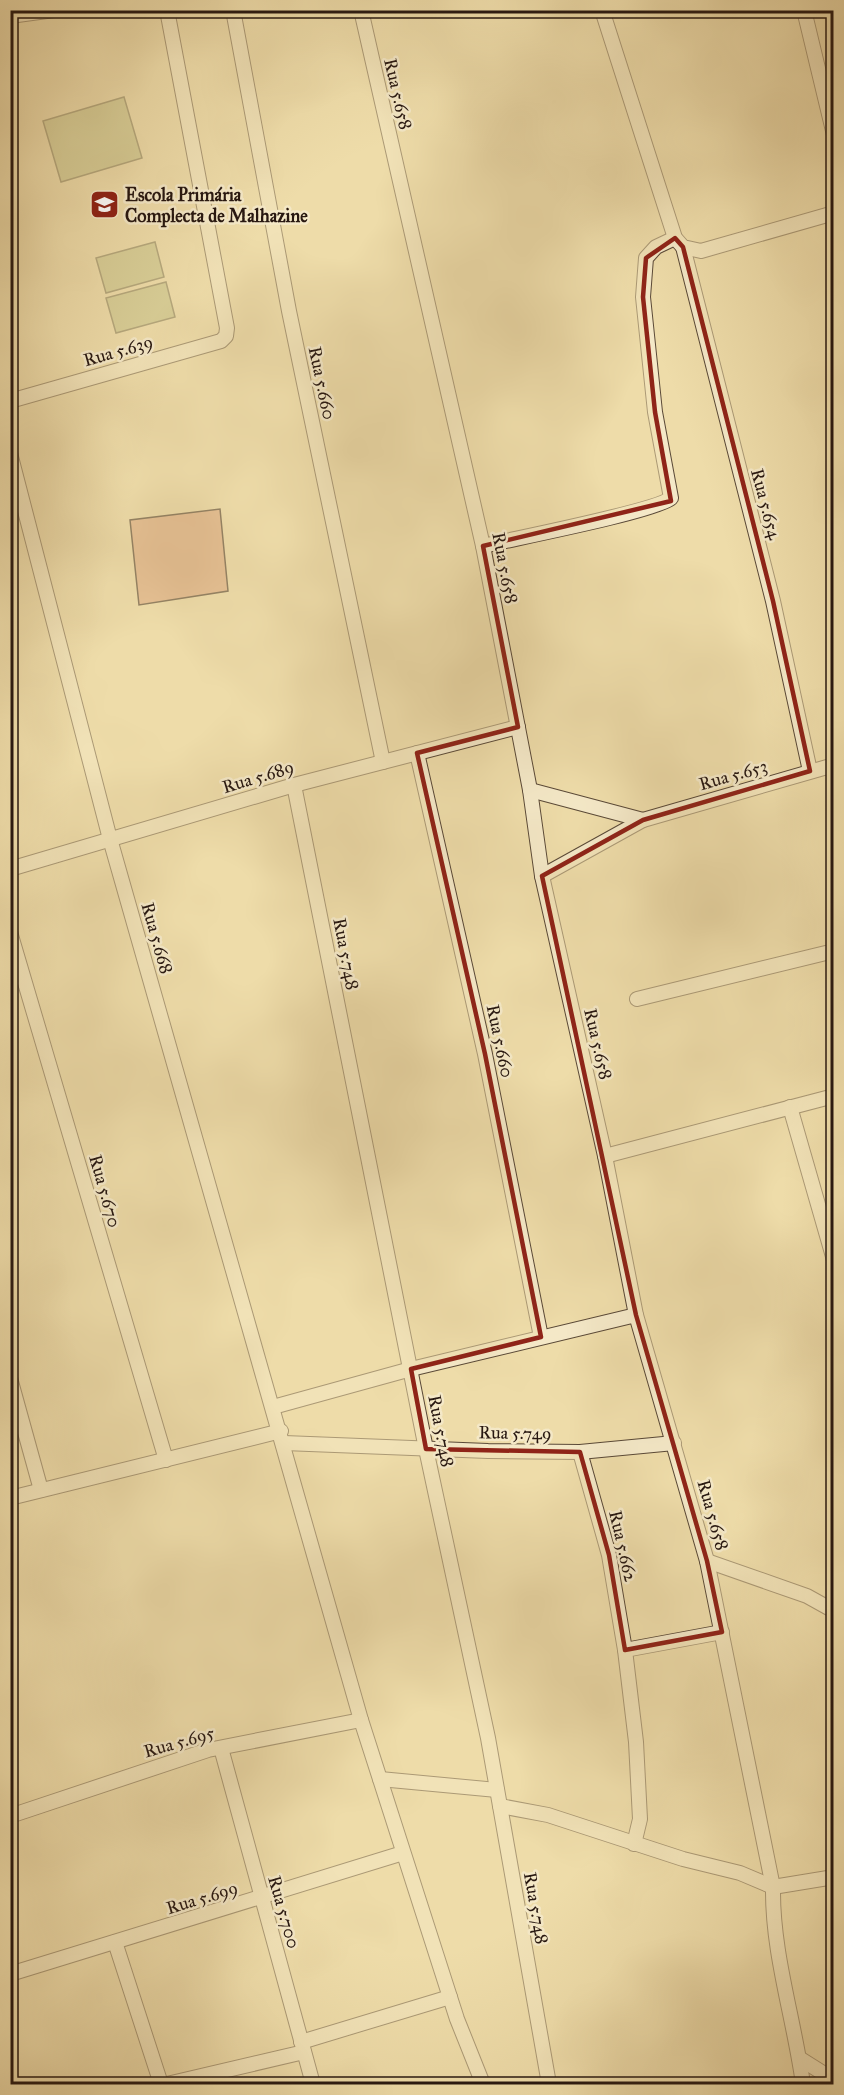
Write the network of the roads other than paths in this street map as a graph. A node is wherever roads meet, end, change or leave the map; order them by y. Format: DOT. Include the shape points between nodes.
graph roads {
  1 [pos="54,10"];
  2 [pos="167,10"];
  3 [pos="233,10"];
  4 [pos="361,10"];
  5 [pos="602,10"];
  6 [pos="804,10"];
  7 [pos="10,15"];
  8 [pos="834,135"];
  9 [pos="834,213"];
  10 [pos="679,242"];
  11 [pos="10,401"];
  12 [pos="10,453"];
  13 [pos="483,546"];
  14 [pos="518,727"];
  15 [pos="417,753"];
  16 [pos="383,762"];
  17 [pos="832,770"];
  18 [pos="810,771"];
  19 [pos="294,784"];
  20 [pos="530,790"];
  21 [pos="643,820"];
  22 [pos="110,839"];
  23 [pos="10,869"];
  24 [pos="542,876"];
  25 [pos="10,932"];
  26 [pos="834,951"];
  27 [pos="637,999"];
  28 [pos="834,1096"];
  29 [pos="790,1107"];
  30 [pos="605,1156"];
  31 [pos="834,1260"];
  32 [pos="636,1315"];
  33 [pos="541,1337"];
  34 [pos="411,1369"];
  35 [pos="10,1378"];
  36 [pos="273,1407"];
  37 [pos="282,1437"];
  38 [pos="674,1443"];
  39 [pos="426,1449"];
  40 [pos="580,1452"];
  41 [pos="166,1460"];
  42 [pos="41,1490"];
  43 [pos="10,1498"];
  44 [pos="708,1561"];
  45 [pos="834,1611"];
  46 [pos="722,1632"];
  47 [pos="625,1650"];
  48 [pos="361,1720"];
  49 [pos="221,1748"];
  50 [pos="380,1779"];
  51 [pos="497,1790"];
  52 [pos="500,1806"];
  53 [pos="10,1816"];
  54 [pos="634,1844"];
  55 [pos="403,1854"];
  56 [pos="834,1877"];
  57 [pos="773,1887"];
  58 [pos="261,1899"];
  59 [pos="116,1942"];
  60 [pos="10,1974"];
  61 [pos="450,1996"];
  62 [pos="303,2047"];
  63 [pos="799,2058"];
  64 [pos="834,2080"];
  65 [pos="161,2085"];
  66 [pos="167,2085"];
  67 [pos="313,2085"];
  68 [pos="483,2085"];
  69 [pos="549,2085"];
  70 [pos="803,2085"];
  1 -- 7 [label="street"];
  2 -- 11 [label="street, Rua 5.639" via="226,336 221,341"];
  3 -- 16 [label="street, Rua 5.660" via="289,311"];
  4 -- 13 [label="street, Rua 5.658"];
  5 -- 10 [label="street, Rua 5.654"];
  6 -- 8 [label="street"];
  9 -- 10 [label="street" via="701,251"];
  10 -- 13 [label="street" via="656,247 646,258 643,297 655,412 671,498 666,503"];
  10 -- 18 [label="street, Rua 5.654" via="773,601"];
  12 -- 22 [label="street, Rua 5.668"];
  13 -- 14 [label="street, Rua 5.658"];
  14 -- 15 [label="street, Rua 5.689"];
  14 -- 20 [label="street, Rua 5.658"];
  15 -- 16 [label="street, Rua 5.689"];
  15 -- 33 [label="street, Rua 5.660" via="485,1054"];
  16 -- 19 [label="street, Rua 5.689"];
  17 -- 18 [label="street, Rua 5.653"];
  18 -- 21 [label="street, Rua 5.653"];
  19 -- 22 [label="street, Rua 5.689"];
  19 -- 34 [label="street, Rua 5.748"];
  20 -- 21 [label="street"];
  20 -- 24 [label="street, Rua 5.658"];
  21 -- 24 [label="street, Rua 5.653"];
  22 -- 23 [label="street, Rua 5.689"];
  22 -- 36 [label="street, Rua 5.668"];
  24 -- 30 [label="street, Rua 5.658"];
  25 -- 41 [label="street, Rua 5.670"];
  26 -- 27 [label="street"];
  28 -- 29 [label="street"];
  29 -- 30 [label="street"];
  29 -- 31 [label="street"];
  30 -- 32 [label="street, Rua 5.658"];
  32 -- 33 [label="street"];
  32 -- 38 [label="street, Rua 5.658"];
  33 -- 34 [label="street"];
  34 -- 36 [label="street"];
  34 -- 39 [label="street, Rua 5.748"];
  35 -- 42 [label="street"];
  36 -- 37 [label="street, Rua 5.668"];
  37 -- 39 [label="street, Rua 5.749"];
  37 -- 41 [label="street, Rua 5.749"];
  37 -- 48 [label="street"];
  38 -- 40 [label="street, Rua 5.749"];
  38 -- 44 [label="street, Rua 5.658"];
  39 -- 40 [label="street, Rua 5.749"];
  39 -- 51 [label="street, Rua 5.748"];
  40 -- 47 [label="street, Rua 5.662" via="609,1556"];
  41 -- 42 [label="street, Rua 5.749"];
  42 -- 43 [label="street, Rua 5.749"];
  44 -- 45 [label="street" via="807,1596"];
  44 -- 46 [label="street, Rua 5.658"];
  46 -- 47 [label="street"];
  46 -- 57 [label="street, Rua 5.658"];
  47 -- 54 [label="street, Rua 5.662" via="640,1819"];
  48 -- 49 [label="street, Rua 5.695"];
  48 -- 50 [label="street"];
  49 -- 53 [label="street, Rua 5.695"];
  49 -- 58 [label="street, Rua 5.700"];
  50 -- 51 [label="street"];
  50 -- 55 [label="street"];
  51 -- 52 [label="street, Rua 5.748"];
  52 -- 54 [label="street" via="548,1815"];
  52 -- 69 [label="street, Rua 5.748"];
  54 -- 57 [label="street" via="740,1873"];
  55 -- 58 [label="street, Rua 5.699"];
  55 -- 61 [label="street"];
  56 -- 57 [label="street"];
  57 -- 63 [label="street, Rua 5.658" via="774,1931"];
  58 -- 59 [label="street, Rua 5.699"];
  58 -- 62 [label="street, Rua 5.700"];
  59 -- 60 [label="street, Rua 5.699"];
  59 -- 65 [label="street"];
  61 -- 62 [label="street"];
  61 -- 68 [label="street"];
  62 -- 66 [label="street"];
  62 -- 67 [label="street, Rua 5.700"];
  63 -- 64 [label="street"];
  63 -- 70 [label="street, Rua 5.658"];
}
